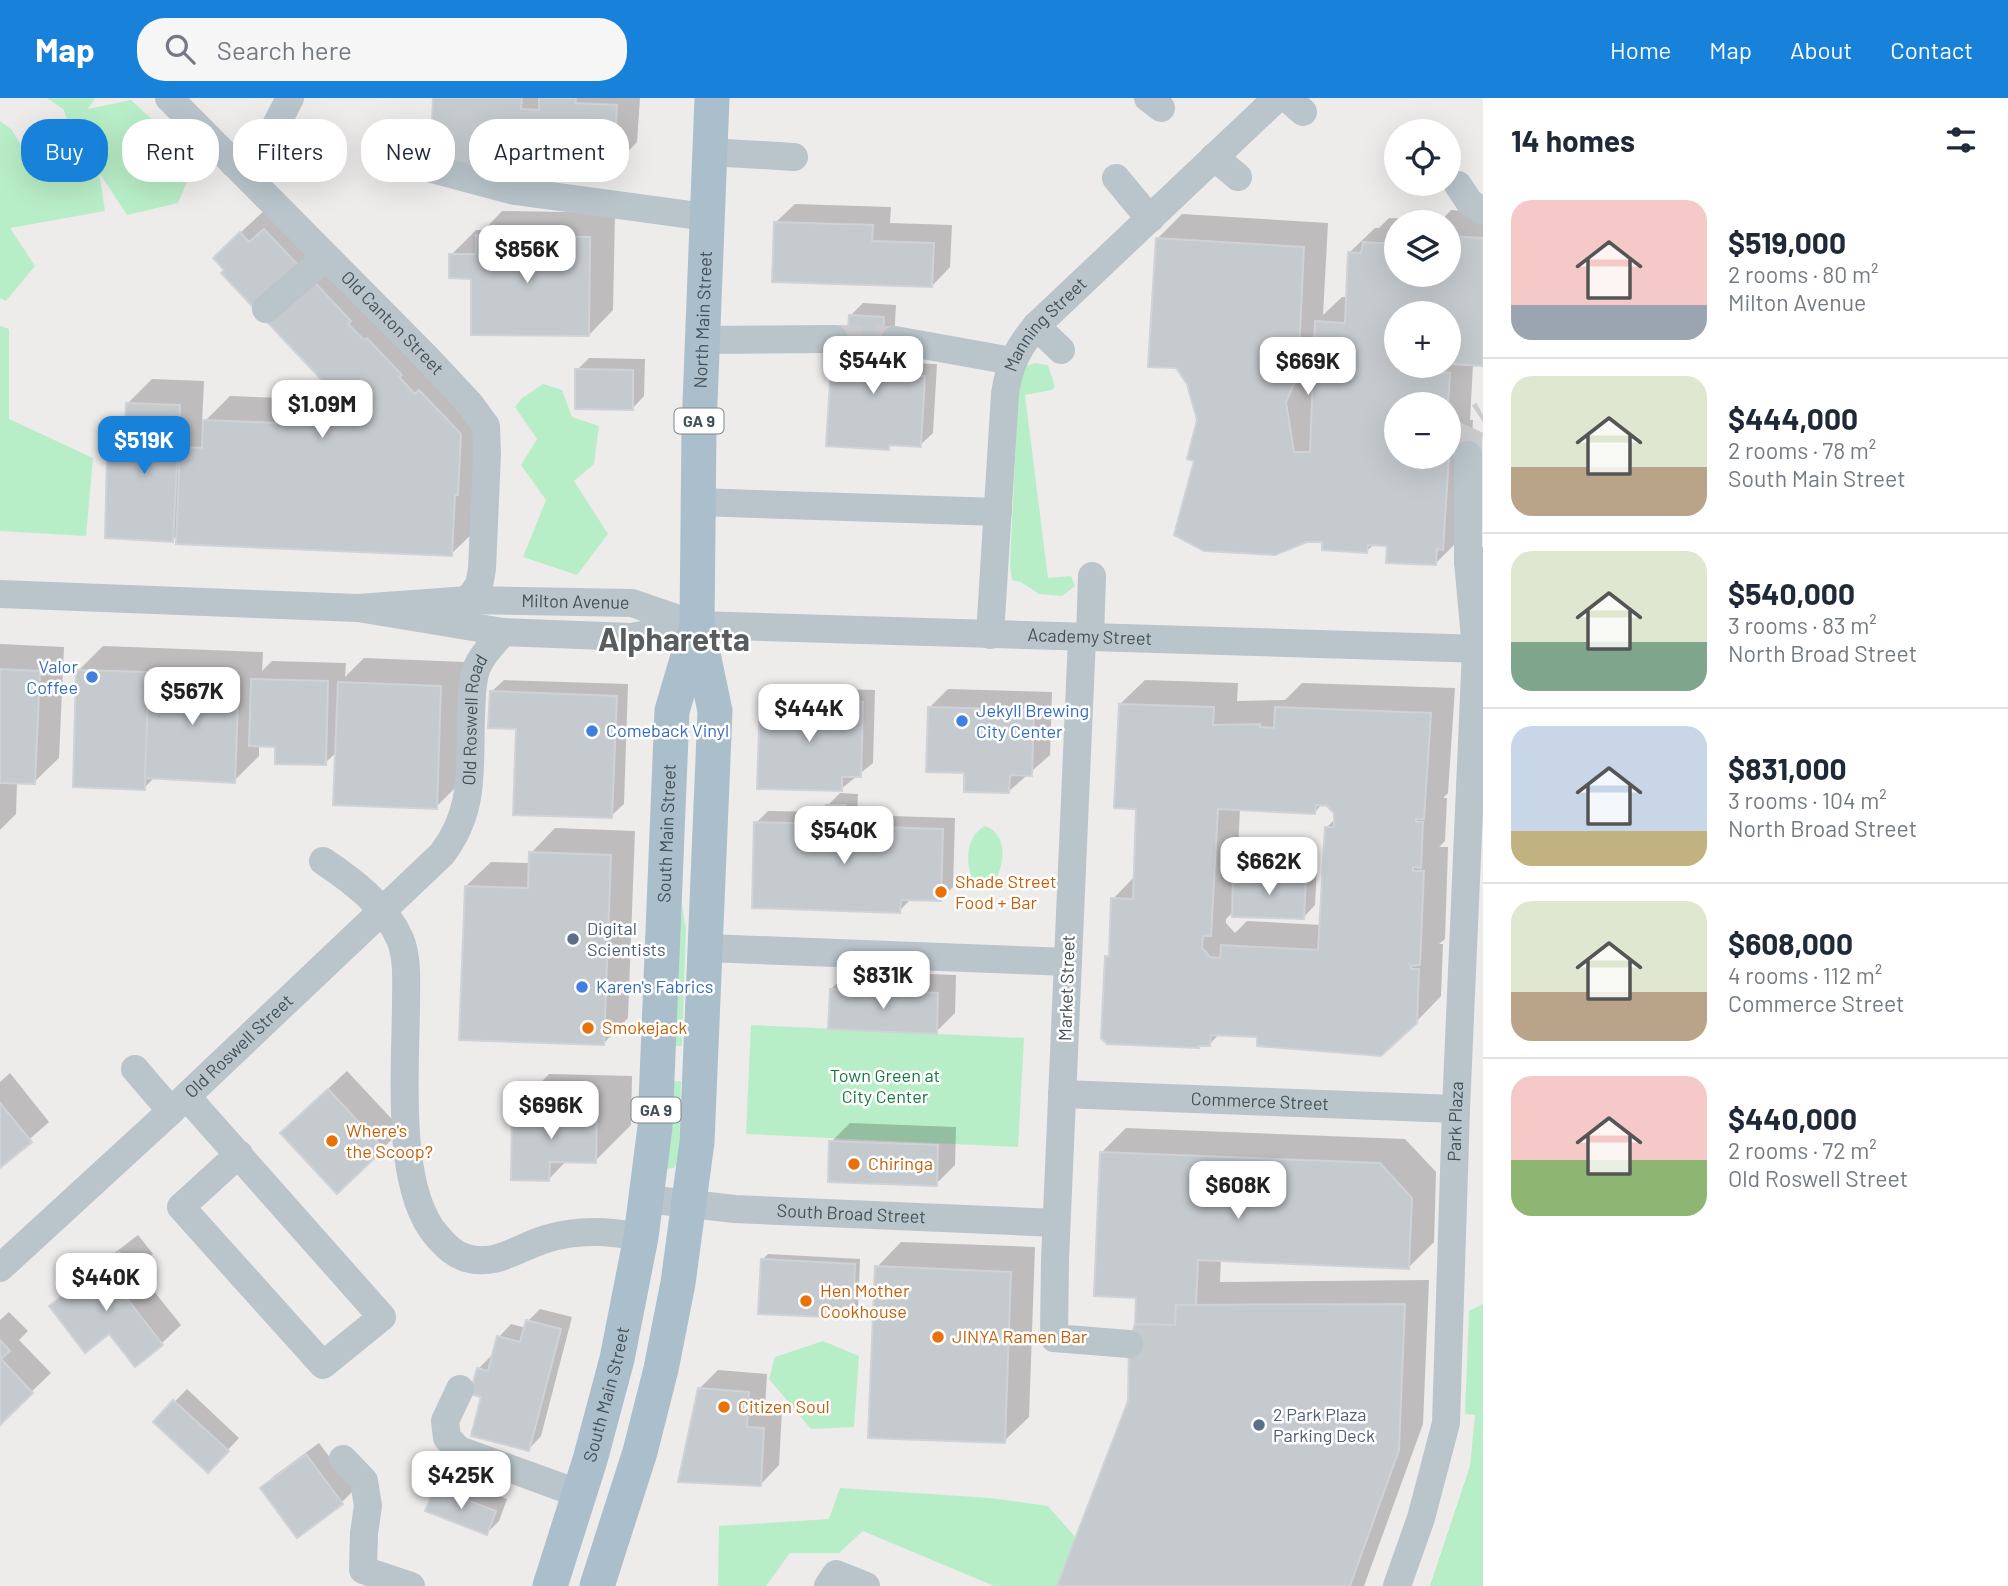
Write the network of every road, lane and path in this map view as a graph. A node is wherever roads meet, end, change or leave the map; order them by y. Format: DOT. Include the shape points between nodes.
graph roads {
  1 [pos="169,98"];
  2 [pos="290,98"];
  3 [pos="712,98"];
  4 [pos="1277,98"];
  5 [pos="279,119"];
  6 [pos="710,152"];
  7 [pos="1214,157"];
  8 [pos="794,158"];
  9 [pos="233,163"];
  10 [pos="455,175"];
  11 [pos="1238,177"];
  12 [pos="1116,178"];
  13 [pos="252,182"];
  14 [pos="1461,189"];
  15 [pos="1483,211"];
  16 [pos="706,217"];
  17 [pos="1150,219"];
  18 [pos="326,257"];
  19 [pos="266,309"];
  20 [pos="1036,326"];
  21 [pos="835,339"];
  22 [pos="701,340"];
  23 [pos="895,340"];
  24 [pos="1061,350"];
  25 [pos="1012,361"];
  26 [pos="1468,455"];
  27 [pos="698,502"];
  28 [pos="998,512"];
  29 [pos="1476,561"];
  30 [pos="1092,576"];
  31 [pos="0,594"];
  32 [pos="468,600"];
  33 [pos="358,608"];
  34 [pos="697,625"];
  35 [pos="503,632"];
  36 [pos="990,635"];
  37 [pos="1086,638"];
  38 [pos="1479,650"];
  39 [pos="464,817"];
  40 [pos="323,861"];
  41 [pos="382,912"];
  42 [pos="707,948"];
  43 [pos="1068,962"];
  44 [pos="135,1069"];
  45 [pos="1062,1094"];
  46 [pos="179,1104"];
  47 [pos="1456,1109"];
  48 [pos="239,1154"];
  49 [pos="646,1199"];
  50 [pos="690,1204"];
  51 [pos="1056,1223"];
  52 [pos="641,1237"];
  53 [pos="0,1268"];
  54 [pos="1129,1344"];
  55 [pos="460,1389"];
  56 [pos="343,1459"];
  57 [pos="580,1494"];
  58 [pos="411,1586"];
  59 [pos="550,1586"];
  60 [pos="597,1586"];
  61 [pos="828,1586"];
  62 [pos="866,1586"];
  63 [pos="1397,1586"];
  1 -- 9 [label="street, Old Canton Street"];
  2 -- 5 [label="street"];
  3 -- 6 [label="main road, North Main Street / GA 9"];
  4 -- 7 [label="street, Manning Street"];
  6 -- 8 [label="street"];
  6 -- 16 [label="main road, North Main Street / GA 9"];
  7 -- 11 [label="street"];
  7 -- 17 [label="street, Manning Street"];
  10 -- 16 [label="street" via="515,191"];
  12 -- 17 [label="street"];
  13 -- 18 [label="street, Old Canton Street"];
  14 -- 15 [label="street"];
  16 -- 22 [label="main road, North Main Street / GA 9"];
  17 -- 20 [label="street, Manning Street"];
  18 -- 19 [label="street"];
  18 -- 32 [label="street, Old Canton Street" via="426,357 486,426 482,569 480,584"];
  20 -- 24 [label="street"];
  20 -- 25 [label="street, Manning Street"];
  21 -- 22 [label="street"];
  22 -- 27 [label="main road, North Main Street / GA 9"];
  23 -- 25 [label="street"];
  25 -- 28 [label="street, Manning Street"];
  26 -- 29 [label="street, Park Plaza"];
  27 -- 28 [label="street"];
  27 -- 34 [label="main road, North Main Street / GA 9"];
  28 -- 36 [label="street, Manning Street"];
  29 -- 38 [label="street, Park Plaza"];
  30 -- 37 [label="street, Market Street"];
  31 -- 33 [label="street, Milton Avenue"];
  32 -- 33 [label="street, Milton Avenue"];
  32 -- 34 [label="street, Milton Avenue" via="632,603"];
  33 -- 35 [label="street, Milton Avenue"];
  34 -- 35 [label="street, Milton Avenue" via="631,636"];
  34 -- 36 [label="street, Academy Street"];
  34 -- 42 [label="main road, GA 9" via="715,710"];
  34 -- 49 [label="main road, South Main Street / GA 9" via="672,711 655,1127"];
  35 -- 39 [label="street, Old Roswell Road" via="482,658 474,677"];
  36 -- 37 [label="street, Academy Street"];
  37 -- 38 [label="street, Academy Street"];
  37 -- 43 [label="street, Market Street"];
  38 -- 47 [label="street, Park Plaza"];
  39 -- 41 [label="street, Old Roswell Street" via="442,854"];
  40 -- 41 [label="street" via="357,884"];
  41 -- 46 [label="street, Old Roswell Street"];
  41 -- 52 [label="street" via="401,940 406,969 406,1132 412,1187 427,1224 450,1251 466,1258 498,1259 547,1238 595,1230"];
  42 -- 43 [label="street"];
  42 -- 50 [label="main road, GA 9"];
  43 -- 45 [label="street, Market Street"];
  44 -- 46 [label="street"];
  45 -- 47 [label="street, Commerce Street"];
  45 -- 51 [label="street, Market Street"];
  46 -- 48 [label="street"];
  46 -- 53 [label="street, Old Roswell Street"];
  47 -- 63 [label="street, Park Plaza" via="1446,1423"];
  48 -- 48 [label="street" via="382,1317 323,1365 181,1207"];
  49 -- 50 [label="street, South Broad Street"];
  49 -- 52 [label="main road, South Main Street / GA 9"];
  50 -- 51 [label="street, South Broad Street"];
  50 -- 60 [label="main road, GA 9" via="658,1381"];
  51 -- 54 [label="street, Market Street" via="1054,1338"];
  52 -- 57 [label="main road, South Main Street / GA 9" via="617,1359"];
  55 -- 57 [label="street" via="445,1421 447,1438 460,1450"];
  56 -- 58 [label="street" via="364,1481 368,1506 363,1570"];
  57 -- 59 [label="main road, South Main Street / GA 9"];
  61 -- 62 [label="street" via="836,1574"];
}
